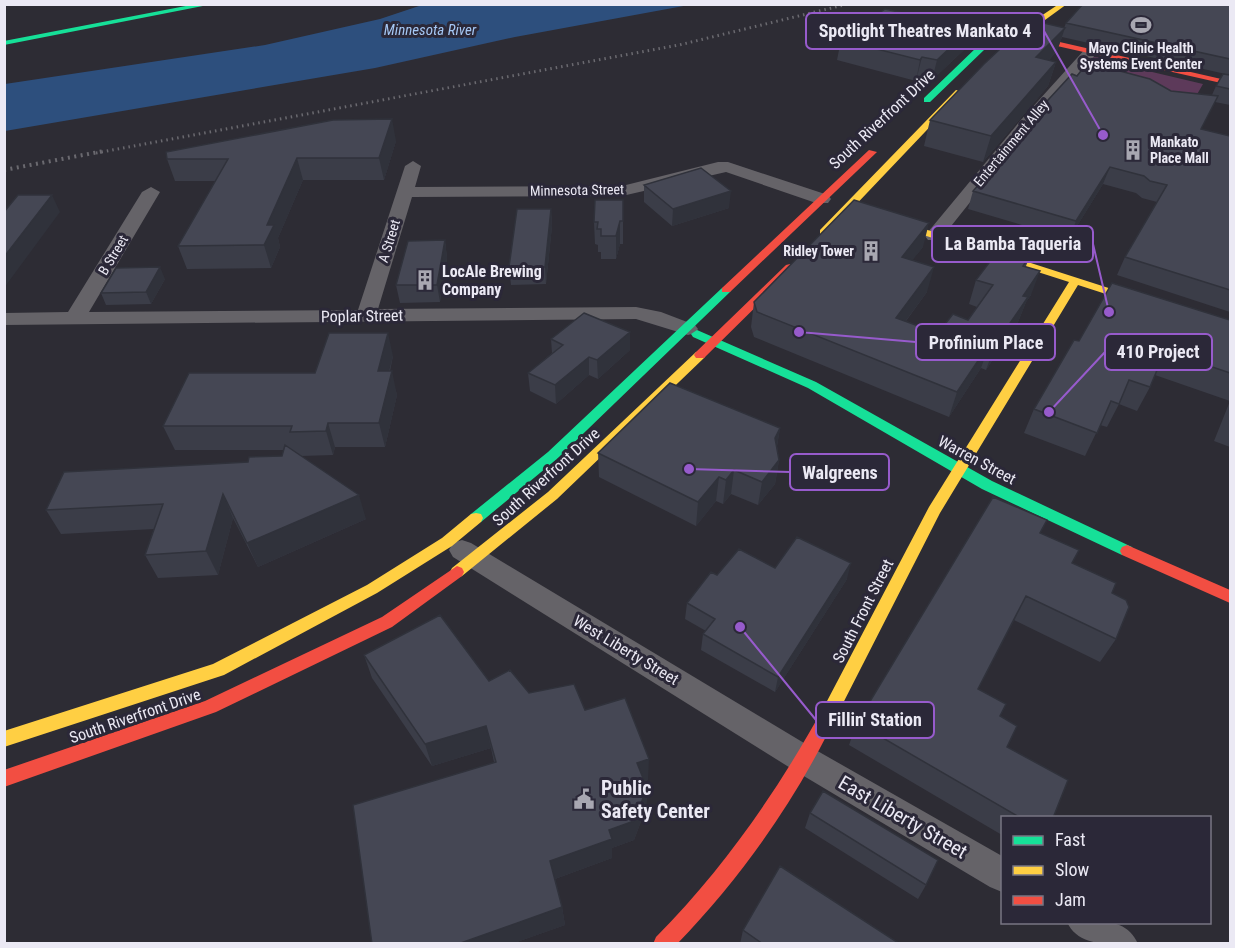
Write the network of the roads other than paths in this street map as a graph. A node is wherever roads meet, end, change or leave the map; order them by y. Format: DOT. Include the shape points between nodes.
graph roads {
  1 [pos="210,4"];
  2 [pos="1040,4"];
  3 [pos="1064,4"];
  4 [pos="1003,31"];
  5 [pos="1020,34"];
  6 [pos="4,43"];
  7 [pos="1091,51"];
  8 [pos="989,64"];
  9 [pos="1230,83"];
  10 [pos="967,84"];
  11 [pos="916,111"];
  12 [pos="882,142"];
  13 [pos="412,166"];
  14 [pos="151,192"];
  15 [pos="405,192"];
  16 [pos="822,199"];
  17 [pos="848,207"];
  18 [pos="934,237"];
  19 [pos="812,244"];
  20 [pos="796,261"];
  21 [pos="1075,281"];
  22 [pos="366,316"];
  23 [pos="75,318"];
  24 [pos="4,319"];
  25 [pos="688,329"];
  26 [pos="1230,331"];
  27 [pos="714,341"];
  28 [pos="958,470"];
  29 [pos="447,542"];
  30 [pos="476,558"];
  31 [pos="1230,597"];
  32 [pos="4,739"];
  33 [pos="803,759"];
  34 [pos="4,779"];
  35 [pos="1001,874"];
  36 [pos="1087,924"];
  37 [pos="663,944"];
  38 [pos="1120,944"];
  1 -- 6 [label="main road"];
  2 -- 4 [label="main road, South Riverfront Drive"];
  3 -- 5 [label="main road"];
  4 -- 5 [label="main road"];
  4 -- 11 [label="main road, South Riverfront Drive"];
  5 -- 7 [label="main road"];
  5 -- 8 [label="main road"];
  7 -- 9 [label="main road"];
  7 -- 18 [label="street, Entertainment Alley" via="1025,124"];
  10 -- 17 [label="main road, South Riverfront Drive"];
  12 -- 16 [label="main road, South Riverfront Drive"];
  13 -- 15 [label="street, A Street"];
  14 -- 23 [label="street, B Street"];
  15 -- 16 [label="street, Minnesota Street" via="622,190 729,167"];
  15 -- 22 [label="street, A Street"];
  16 -- 17 [label="main road, Minnesota Street"];
  16 -- 25 [label="main road, South Riverfront Drive"];
  17 -- 18 [label="main road, Minnesota Street"];
  17 -- 19 [label="main road, South Riverfront Drive"];
  18 -- 21 [label="main road, Minnesota Street"];
  20 -- 27 [label="main road, South Riverfront Drive"];
  21 -- 26 [label="main road, Minnesota Street"];
  21 -- 28 [label="main road, South Front Street"];
  22 -- 23 [label="street, Poplar Street"];
  22 -- 25 [label="street, Poplar Street" via="636,313"];
  23 -- 24 [label="street, Poplar Street"];
  25 -- 27 [label="main road, Poplar Street"];
  25 -- 29 [label="main road, South Riverfront Drive" via="553,455"];
  27 -- 28 [label="main road, Warren Street" via="812,385"];
  27 -- 30 [label="main road, South Riverfront Drive" via="566,486"];
  28 -- 31 [label="main road, Warren Street"];
  28 -- 33 [label="main road, South Front Street"];
  29 -- 30 [label="street, West Liberty Street"];
  29 -- 32 [label="main road, South Riverfront Drive" via="372,589 218,670"];
  30 -- 33 [label="street, West Liberty Street"];
  30 -- 34 [label="main road, South Riverfront Drive" via="387,622 210,707"];
  33 -- 35 [label="street, East Liberty Street"];
  33 -- 37 [label="main road, South Front Street" via="764,822 700,908"];
  36 -- 38 [label="street"];
}
